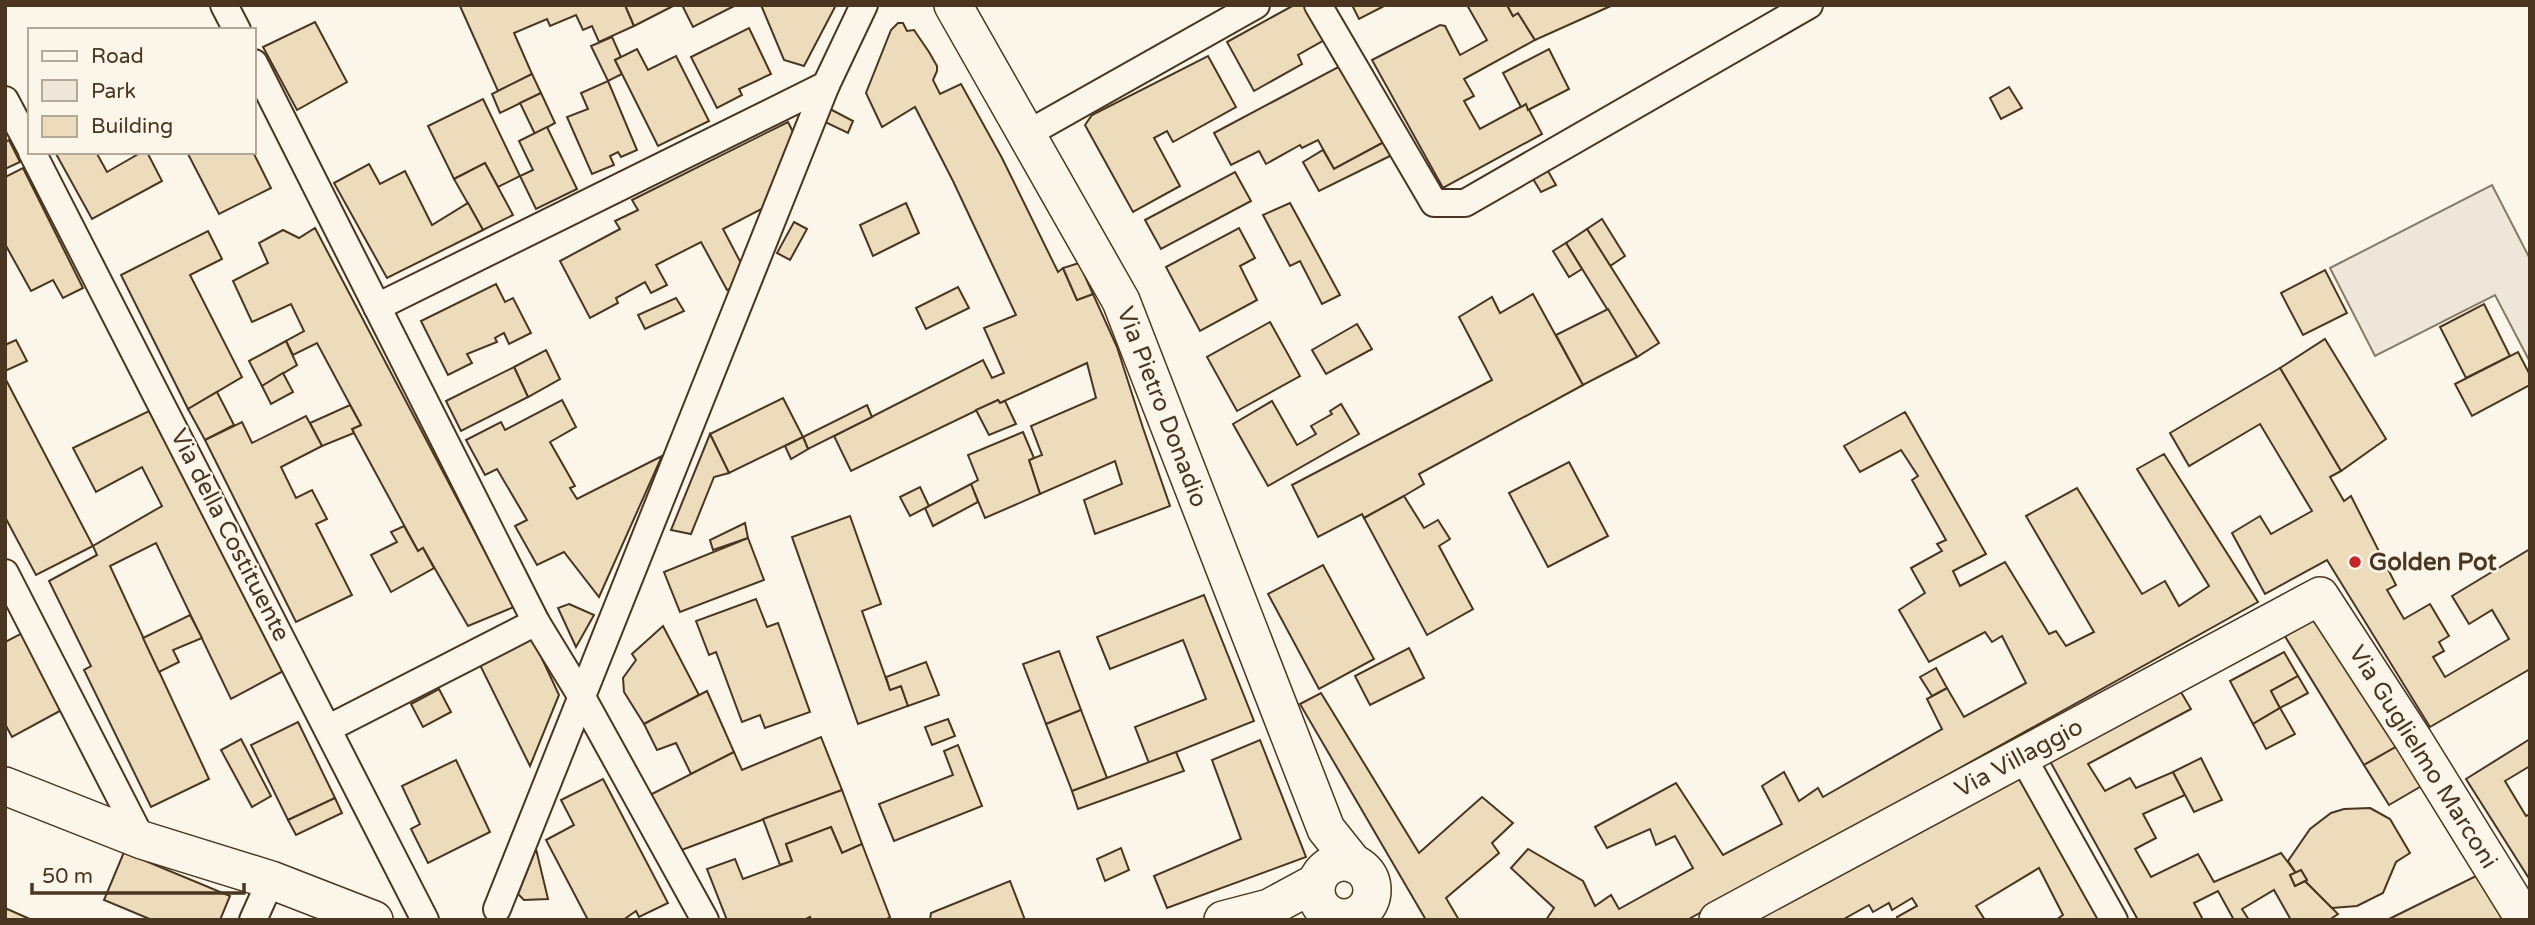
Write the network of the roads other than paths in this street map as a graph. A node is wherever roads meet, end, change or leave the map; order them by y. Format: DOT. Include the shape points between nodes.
graph roads {
  1 [pos="224,5"];
  2 [pos="864,5"];
  3 [pos="953,5"];
  4 [pos="1256,5"];
  5 [pos="1318,5"];
  6 [pos="1809,5"];
  7 [pos="236,28"];
  8 [pos="256,67"];
  9 [pos="826,85"];
  10 [pos="5,100"];
  11 [pos="1027,134"];
  12 [pos="28,143"];
  13 [pos="33,154"];
  14 [pos="377,307"];
  15 [pos="5,573"];
  16 [pos="2320,596"];
  17 [pos="536,622"];
  18 [pos="583,699"];
  19 [pos="329,728"];
  20 [pos="2022,756"];
  21 [pos="8,795"];
  22 [pos="142,840"];
  23 [pos="271,880"];
  24 [pos="1348,901"];
  25 [pos="497,909"];
  26 [pos="253,920"];
  27 [pos="374,920"];
  28 [pos="425,920"];
  29 [pos="705,920"];
  30 [pos="1223,920"];
  31 [pos="1718,920"];
  32 [pos="2114,920"];
  33 [pos="2525,920"];
  1 -- 7 [label="street"];
  2 -- 9 [label="street"];
  3 -- 11 [label="street, Via Pietro Donadio"];
  4 -- 11 [label="street"];
  5 -- 6 [label="street" via="1434,203 1465,203"];
  8 -- 14 [label="street"];
  9 -- 14 [label="street"];
  9 -- 18 [label="street"];
  10 -- 12 [label="street"];
  11 -- 24 [label="street, Via Pietro Donadio" via="1121,301 1326,829"];
  13 -- 19 [label="street, Via della Costituente"];
  14 -- 17 [label="street"];
  15 -- 22 [label="street"];
  16 -- 20 [label="street, Via Villaggio"];
  16 -- 33 [label="street, Via Guglielmo Marconi"];
  17 -- 18 [label="street"];
  17 -- 19 [label="street"];
  18 -- 25 [label="street"];
  18 -- 29 [label="street"];
  19 -- 28 [label="street, Via della Costituente"];
  20 -- 31 [label="street, Via Villaggio"];
  20 -- 32 [label="street"];
  21 -- 22 [label="street"];
  22 -- 23 [label="street"];
  23 -- 26 [label="street"];
  23 -- 27 [label="street"];
  24 -- 30 [label="street" via="1269,908"];
}
